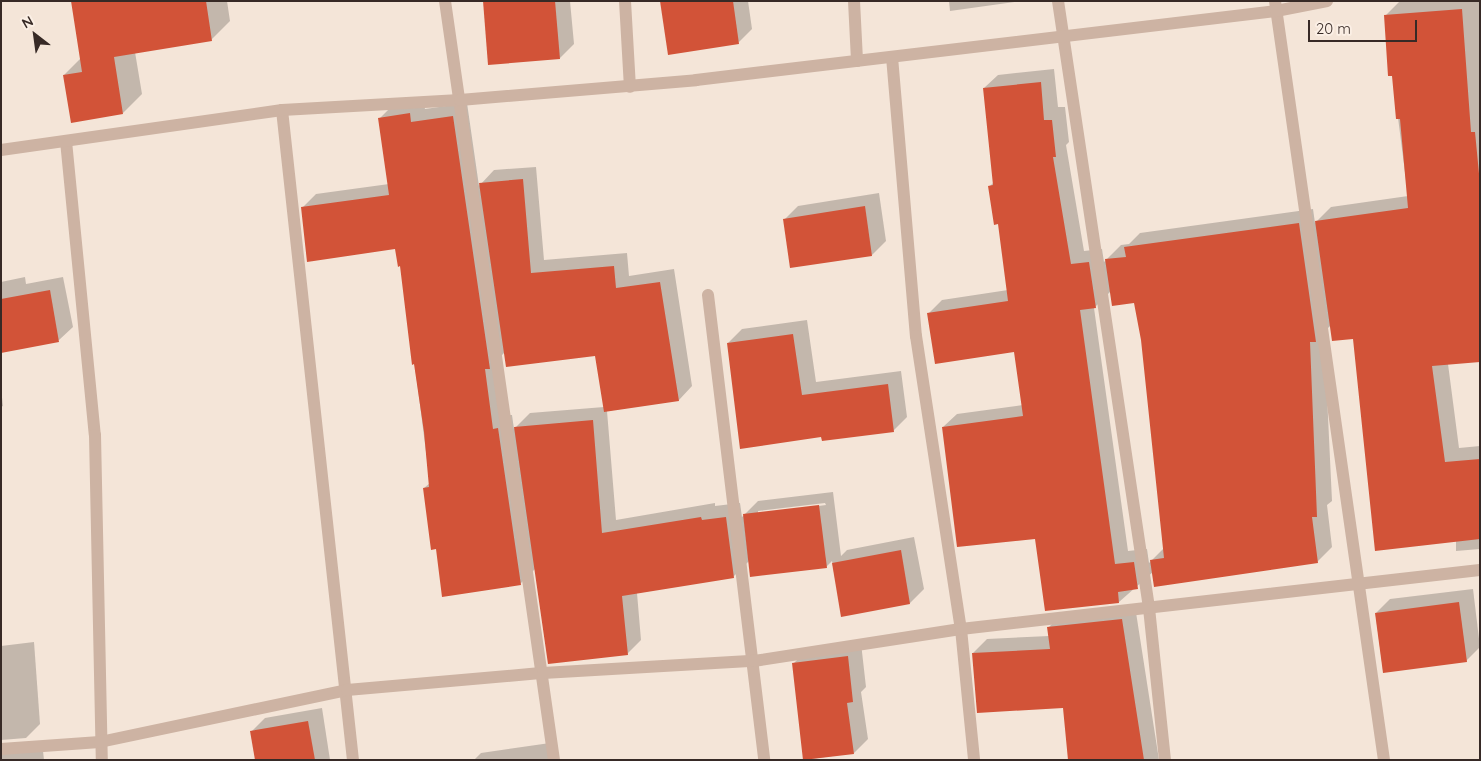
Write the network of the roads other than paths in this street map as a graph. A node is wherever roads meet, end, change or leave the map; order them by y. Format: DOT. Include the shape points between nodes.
graph roads {
  1 [pos="445,1"];
  2 [pos="625,1"];
  3 [pos="854,1"];
  4 [pos="1058,1"];
  5 [pos="1327,1"];
  6 [pos="1276,6"];
  7 [pos="1062,35"];
  8 [pos="892,57"];
  9 [pos="857,61"];
  10 [pos="630,86"];
  11 [pos="460,100"];
  12 [pos="282,110"];
  13 [pos="66,141"];
  14 [pos="1,150"];
  15 [pos="708,295"];
  16 [pos="1480,570"];
  17 [pos="1357,586"];
  18 [pos="1149,608"];
  19 [pos="961,629"];
  20 [pos="754,661"];
  21 [pos="543,672"];
  22 [pos="347,690"];
  23 [pos="100,742"];
  24 [pos="1,748"];
  25 [pos="102,760"];
  26 [pos="353,760"];
  27 [pos="554,760"];
  28 [pos="764,760"];
  29 [pos="974,760"];
  30 [pos="1165,760"];
  31 [pos="1384,760"];
  1 -- 11 [label="street"];
  2 -- 10 [label="street"];
  3 -- 9 [label="street"];
  4 -- 7 [label="street"];
  5 -- 6 [label="street"];
  6 -- 7 [label="street"];
  6 -- 17 [label="street"];
  7 -- 8 [label="street"];
  7 -- 18 [label="street"];
  8 -- 9 [label="street"];
  8 -- 19 [label="street" via="916,336"];
  9 -- 10 [label="street"];
  10 -- 11 [label="street"];
  11 -- 12 [label="street"];
  11 -- 21 [label="street"];
  12 -- 13 [label="street"];
  12 -- 22 [label="street"];
  13 -- 14 [label="street"];
  13 -- 23 [label="street" via="95,435"];
  15 -- 20 [label="street"];
  16 -- 17 [label="street"];
  17 -- 18 [label="street"];
  17 -- 31 [label="street"];
  18 -- 19 [label="street"];
  18 -- 30 [label="street"];
  19 -- 20 [label="street"];
  19 -- 29 [label="street"];
  20 -- 21 [label="street"];
  20 -- 28 [label="street"];
  21 -- 22 [label="street"];
  21 -- 27 [label="street"];
  22 -- 23 [label="street"];
  22 -- 26 [label="street"];
  23 -- 24 [label="street"];
  23 -- 25 [label="street"];
}
